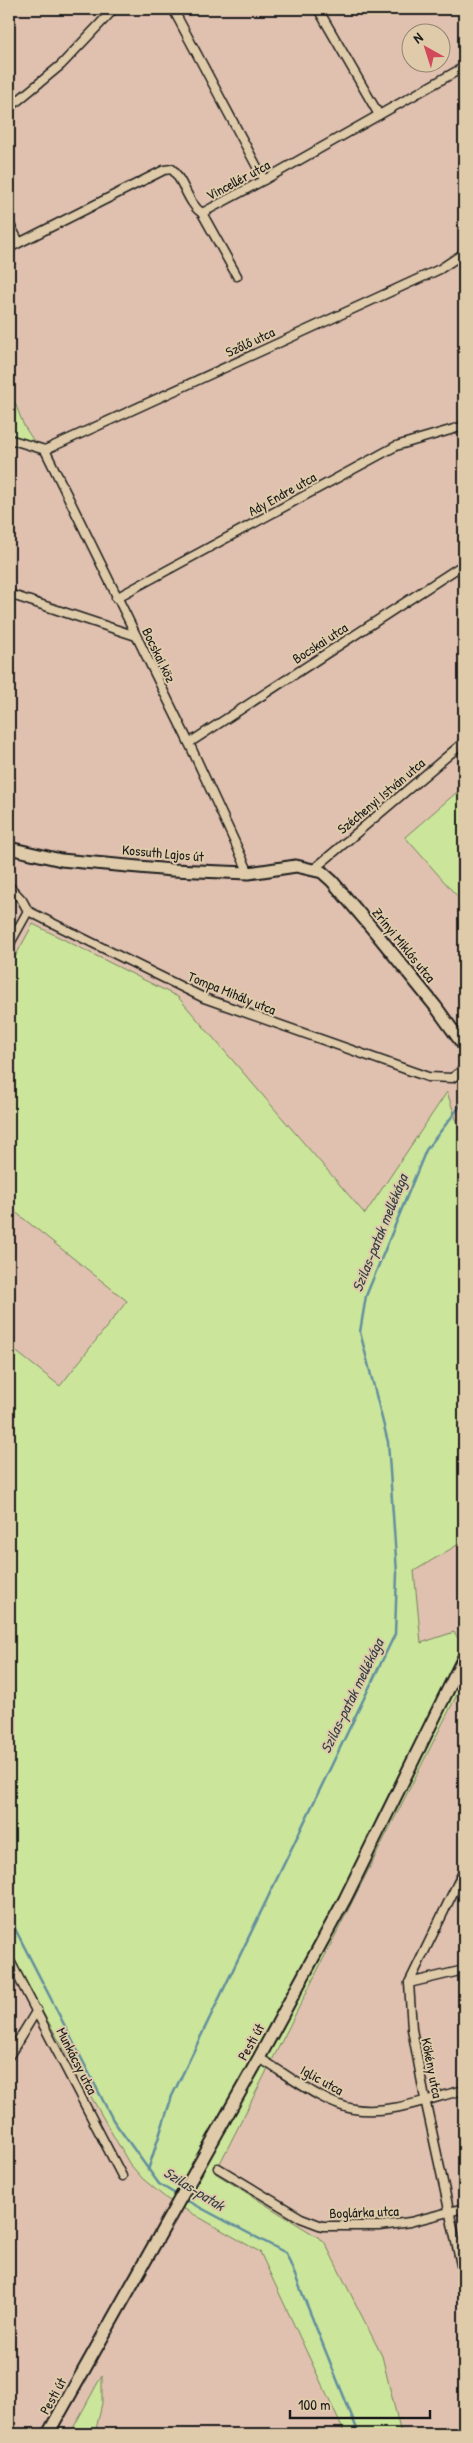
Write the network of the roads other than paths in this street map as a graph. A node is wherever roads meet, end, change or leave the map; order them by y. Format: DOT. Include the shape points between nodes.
graph roads {
  1 [pos="114,9"];
  2 [pos="173,9"];
  3 [pos="318,9"];
  4 [pos="462,9"];
  5 [pos="464,12"];
  6 [pos="464,69"];
  7 [pos="9,108"];
  8 [pos="379,115"];
  9 [pos="264,180"];
  10 [pos="202,213"];
  11 [pos="9,223"];
  12 [pos="19,242"];
  13 [pos="9,248"];
  14 [pos="464,253"];
  15 [pos="237,276"];
  16 [pos="464,426"];
  17 [pos="9,438"];
  18 [pos="45,450"];
  19 [pos="464,564"];
  20 [pos="9,594"];
  21 [pos="116,598"];
  22 [pos="136,636"];
  23 [pos="464,742"];
  24 [pos="189,743"];
  25 [pos="9,848"];
  26 [pos="314,869"];
  27 [pos="249,873"];
  28 [pos="9,886"];
  29 [pos="28,911"];
  30 [pos="9,945"];
  31 [pos="464,1046"];
  32 [pos="464,1069"];
  33 [pos="464,1657"];
  34 [pos="464,1870"];
  35 [pos="9,1959"];
  36 [pos="464,1970"];
  37 [pos="409,1983"];
  38 [pos="37,2010"];
  39 [pos="9,2056"];
  40 [pos="259,2058"];
  41 [pos="464,2090"];
  42 [pos="425,2099"];
  43 [pos="218,2168"];
  44 [pos="122,2176"];
  45 [pos="464,2208"];
  46 [pos="448,2212"];
  47 [pos="464,2279"];
  48 [pos="48,2434"];
  1 -- 7 [label="street" via="61,65"];
  2 -- 9 [label="street"];
  3 -- 8 [label="street"];
  4 -- 5 [label="street"];
  6 -- 8 [label="street, Vincellér utca"];
  8 -- 9 [label="street, Vincellér utca"];
  9 -- 10 [label="street, Vincellér utca"];
  10 -- 12 [label="street, Vincellér utca" via="196,209 172,168"];
  10 -- 15 [label="street"];
  11 -- 12 [label="street"];
  12 -- 13 [label="street, Vincellér utca"];
  14 -- 18 [label="street, Szőlő utca" via="440,269"];
  16 -- 21 [label="street, Ady Endre utca" via="396,446"];
  17 -- 18 [label="street"];
  18 -- 21 [label="street, Bocskai köz"];
  19 -- 24 [label="street, Bocskai utca"];
  20 -- 22 [label="street"];
  21 -- 22 [label="street, Bocskai köz"];
  22 -- 24 [label="street, Bocskai köz"];
  23 -- 26 [label="street, Széchenyi István utca"];
  24 -- 27 [label="street, Bocskai köz"];
  25 -- 27 [label="main road, Kossuth Lajos út" via="61,860"];
  26 -- 27 [label="main road, Kossuth Lajos út" via="296,866"];
  26 -- 31 [label="main road, Zrínyi Miklós utca" via="326,875 338,888"];
  28 -- 29 [label="street, Tompa Mihály utca"];
  29 -- 30 [label="street"];
  29 -- 32 [label="street, Tompa Mihály utca" via="204,998 428,1077 452,1078"];
  33 -- 40 [label="main road, Pesti út" via="346,1899"];
  34 -- 37 [label="street, Kökény utca"];
  35 -- 38 [label="street, Munkácsy utca"];
  36 -- 37 [label="street"];
  37 -- 42 [label="street, Kökény utca" via="412,2029"];
  38 -- 39 [label="street"];
  38 -- 44 [label="street, Munkácsy utca"];
  40 -- 42 [label="street, Iglic utca" via="330,2101 353,2109 380,2110"];
  40 -- 48 [label="main road, Pesti út"];
  41 -- 42 [label="street, Iglic utca"];
  42 -- 46 [label="street, Kökény utca"];
  43 -- 46 [label="street, Boglárka utca" via="301,2218 322,2226 380,2226"];
  45 -- 46 [label="street, Boglárka utca"];
  46 -- 47 [label="street, Kökény utca"];
}
